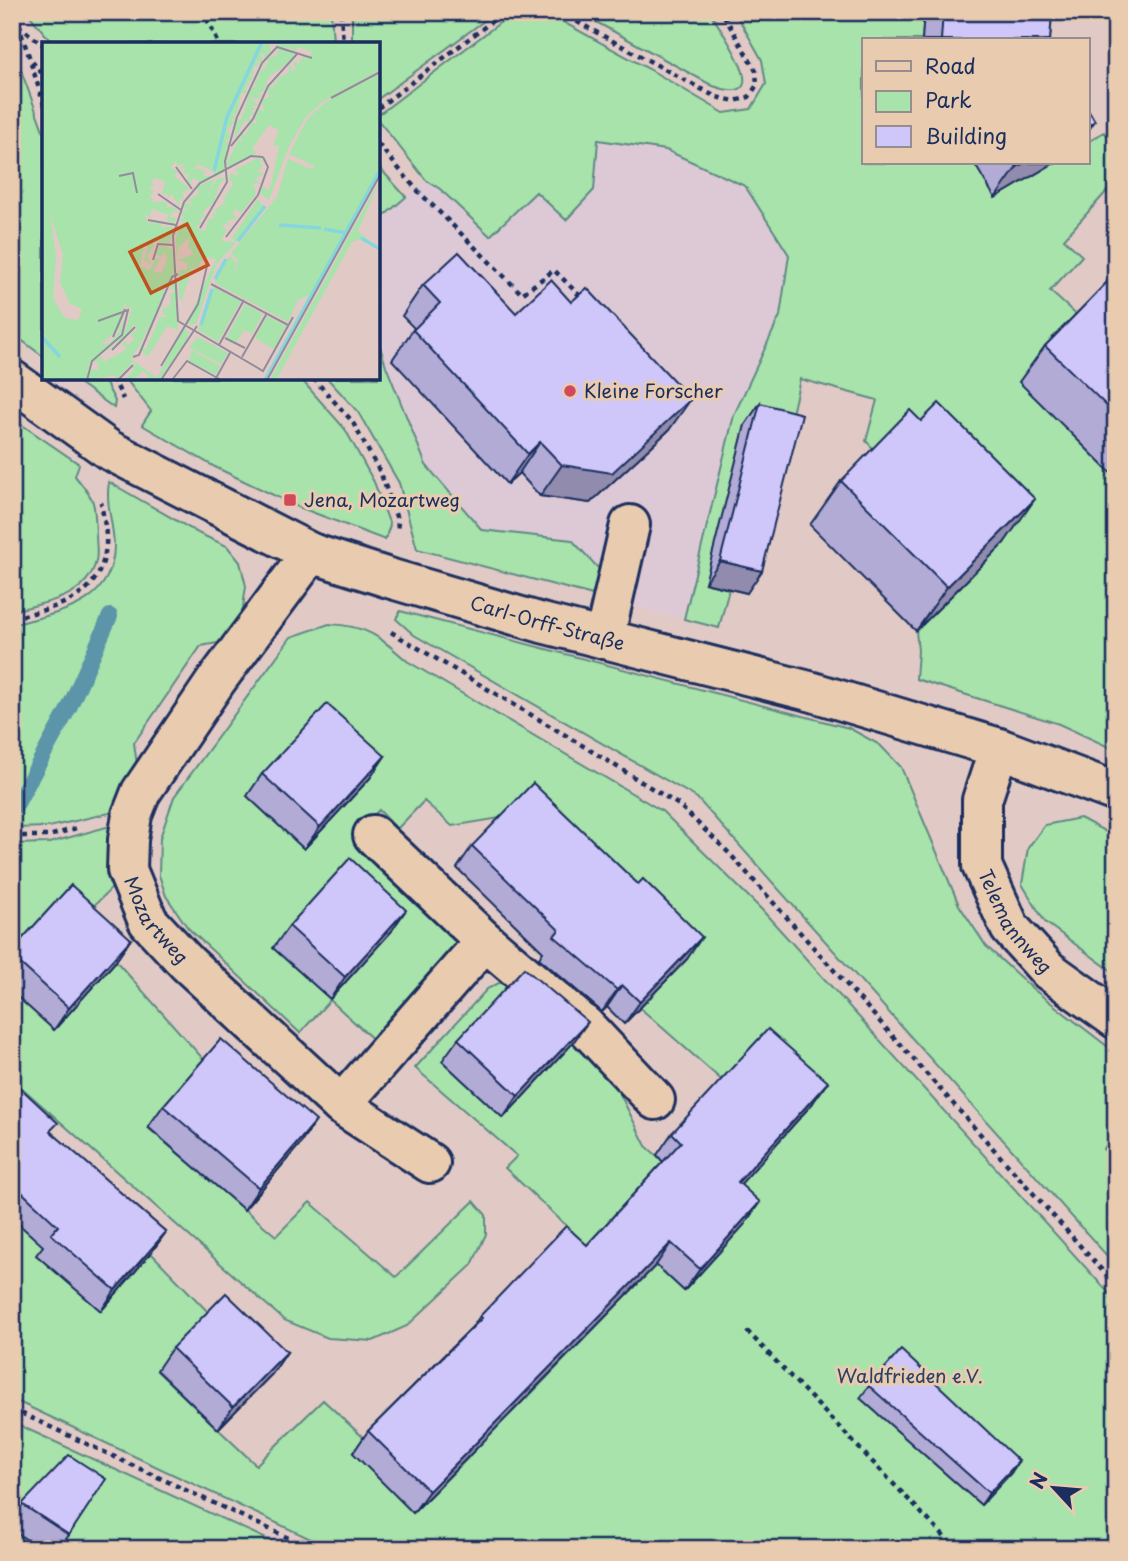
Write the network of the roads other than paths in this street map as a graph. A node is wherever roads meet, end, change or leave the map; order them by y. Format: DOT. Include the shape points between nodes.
graph roads {
  1 [pos="12,380"];
  2 [pos="630,525"];
  3 [pos="311,553"];
  4 [pos="604,639"];
  5 [pos="999,748"];
  6 [pos="1116,792"];
  7 [pos="373,835"];
  8 [pos="485,940"];
  9 [pos="1116,1019"];
  10 [pos="655,1100"];
  11 [pos="341,1105"];
  12 [pos="430,1163"];
  1 -- 3 [label="street, Carl-Orff-Straße" via="109,450"];
  2 -- 4 [label="street"];
  3 -- 4 [label="street, Carl-Orff-Straße"];
  3 -- 11 [label="street, Mozartweg" via="141,792 132,815 127,870 148,922"];
  4 -- 5 [label="street, Carl-Orff-Straße" via="813,692"];
  5 -- 6 [label="street, Carl-Orff-Straße"];
  5 -- 9 [label="street, Telemannweg" via="982,800 982,866 1010,928 1048,970"];
  7 -- 8 [label="street"];
  8 -- 10 [label="street" via="585,1026"];
  8 -- 11 [label="street"];
  11 -- 12 [label="street, Mozartweg"];
}
